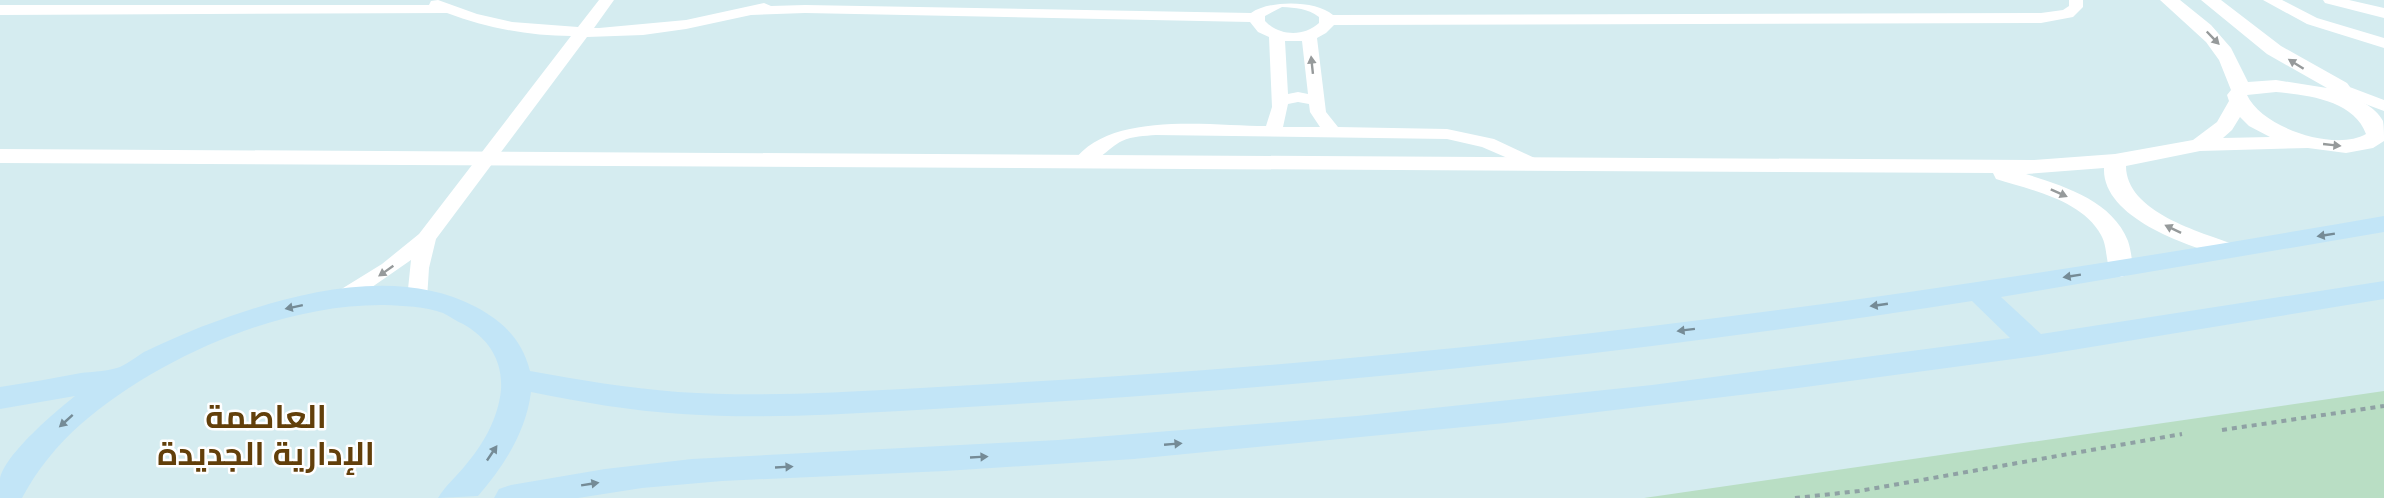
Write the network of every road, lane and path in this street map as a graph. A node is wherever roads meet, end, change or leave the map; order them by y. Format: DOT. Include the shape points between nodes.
graph roads {
  1 [pos="403,0"];
  2 [pos="429,0"];
  3 [pos="607,0"];
  4 [pos="787,0"];
  5 [pos="2076,0"];
  6 [pos="2169,0"];
  7 [pos="2210,0"];
  8 [pos="2270,0"];
  9 [pos="2330,0"];
  10 [pos="1289,1"];
  11 [pos="1319,3"];
  12 [pos="817,5"];
  13 [pos="382,9"];
  14 [pos="447,9"];
  15 [pos="0,10"];
  16 [pos="752,11"];
  17 [pos="2384,13"];
  18 [pos="1257,18"];
  19 [pos="1327,20"];
  20 [pos="584,32"];
  21 [pos="1277,34"];
  22 [pos="1309,35"];
  23 [pos="2384,43"];
  24 [pos="2341,94"];
  25 [pos="2240,96"];
  26 [pos="1280,101"];
  27 [pos="1316,101"];
  28 [pos="2384,105"];
  29 [pos="1273,132"];
  30 [pos="1332,132"];
  31 [pos="2381,136"];
  32 [pos="2307,142"];
  33 [pos="2200,145"];
  34 [pos="0,156"];
  35 [pos="488,159"];
  36 [pos="2115,161"];
  37 [pos="1082,162"];
  38 [pos="1533,164"];
  39 [pos="1984,167"];
  40 [pos="2384,224"];
  41 [pos="426,238"];
  42 [pos="2228,250"];
  43 [pos="2121,269"];
  44 [pos="2384,290"];
  45 [pos="1977,291"];
  46 [pos="342,298"];
  47 [pos="417,299"];
  48 [pos="2036,345"];
  49 [pos="126,376"];
  50 [pos="516,379"];
  51 [pos="0,398"];
  52 [pos="2384,406"];
  53 [pos="2222,430"];
  54 [pos="2182,434"];
  55 [pos="1844,492"];
  56 [pos="5,498"];
  57 [pos="454,498"];
  58 [pos="511,498"];
  59 [pos="1795,498"];
  60 [pos="1840,498"];
  1 -- 13 [label="street"];
  2 -- 14 [label="street"];
  3 -- 20 [label="street"];
  4 -- 16 [label="street"];
  5 -- 19 [label="street" via="2076,7 2068,14 2042,18"];
  6 -- 25 [label="street, one-way" via="2226,51"];
  24 -- 7 [label="street, one-way"];
  8 -- 23 [label="street" via="2312,21"];
  9 -- 17 [label="street"];
  10 -- 11 [label="street"];
  10 -- 18 [label="street" via="1267,7"];
  11 -- 19 [label="street"];
  12 -- 16 [label="street"];
  12 -- 18 [label="street"];
  13 -- 14 [label="street"];
  13 -- 15 [label="street"];
  14 -- 20 [label="street" via="498,24"];
  16 -- 20 [label="street" via="658,28"];
  18 -- 21 [label="street" via="1264,29"];
  19 -- 22 [label="street" via="1324,27"];
  20 -- 35 [label="street"];
  21 -- 22 [label="street"];
  21 -- 26 [label="street"];
  27 -- 22 [label="street, one-way"];
  24 -- 25 [label="street" via="2270,84 2253,85"];
  24 -- 28 [label="street"];
  24 -- 31 [label="street" via="2368,117"];
  25 -- 32 [label="street" via="2243,111 2262,124"];
  25 -- 33 [label="street" via="2226,126"];
  26 -- 27 [label="street" via="1298,97"];
  26 -- 29 [label="street"];
  27 -- 30 [label="street" via="1320,117"];
  29 -- 30 [label="street"];
  29 -- 37 [label="street" via="1135,131 1108,140"];
  30 -- 38 [label="street" via="1458,135 1488,143"];
  32 -- 31 [label="street, one-way" via="2361,146"];
  32 -- 33 [label="street"];
  33 -- 36 [label="street"];
  34 -- 35 [label="street"];
  35 -- 37 [label="street"];
  35 -- 41 [label="street"];
  36 -- 39 [label="street"];
  42 -- 36 [label="street, one-way" via="2178,232 2130,202 2114,182"];
  37 -- 38 [label="street"];
  38 -- 39 [label="street"];
  39 -- 43 [label="street, one-way" via="2054,191 2085,207 2114,237"];
  40 -- 42 [label="main road, one-way"];
  41 -- 46 [label="street, one-way"];
  41 -- 47 [label="street"];
  42 -- 43 [label="main road"];
  43 -- 45 [label="main road, one-way"];
  44 -- 48 [label="main road"];
  45 -- 48 [label="main road"];
  45 -- 50 [label="main road, one-way" via="1395,365 1112,388 732,405 648,400"];
  46 -- 47 [label="main road"];
  46 -- 49 [label="main road, one-way" via="281,310 218,330"];
  47 -- 50 [label="main road" via="462,310 494,331 506,345"];
  58 -- 48 [label="main road, one-way" via="663,474 988,457 1361,427 1639,398"];
  49 -- 51 [label="main road"];
  49 -- 56 [label="main road, one-way" via="53,432 18,475"];
  57 -- 50 [label="main road, one-way" via="498,444 509,421"];
  52 -- 53 [label="path"];
  54 -- 55 [label="path"];
  55 -- 59 [label="path"];
  55 -- 60 [label="path"];
}
